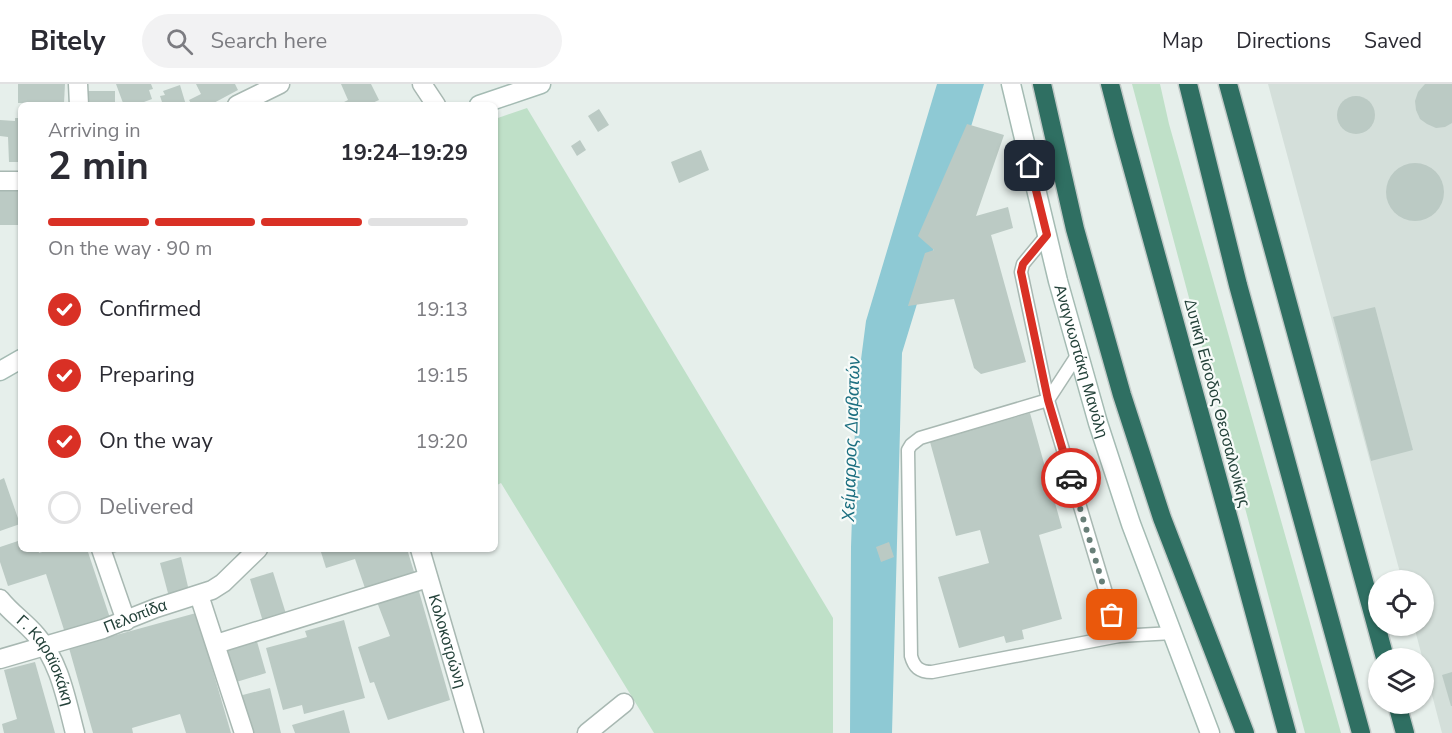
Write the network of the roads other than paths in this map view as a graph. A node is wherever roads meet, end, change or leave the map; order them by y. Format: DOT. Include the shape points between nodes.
graph roads {
  1 [pos="78,84"];
  2 [pos="280,84"];
  3 [pos="422,84"];
  4 [pos="541,84"];
  5 [pos="1011,84"];
  6 [pos="1042,84"];
  7 [pos="1110,84"];
  8 [pos="1188,84"];
  9 [pos="1228,84"];
  10 [pos="79,102"];
  11 [pos="243,102"];
  12 [pos="434,102"];
  13 [pos="488,102"];
  14 [pos="0,181"];
  15 [pos="18,182"];
  16 [pos="1047,235"];
  17 [pos="1078,354"];
  18 [pos="18,360"];
  19 [pos="0,371"];
  20 [pos="1048,400"];
  21 [pos="102,552"];
  22 [pos="255,552"];
  23 [pos="421,552"];
  24 [pos="428,578"];
  25 [pos="200,595"];
  26 [pos="0,599"];
  27 [pos="126,621"];
  28 [pos="1173,633"];
  29 [pos="1119,636"];
  30 [pos="216,644"];
  31 [pos="45,646"];
  32 [pos="1382,648"];
  33 [pos="0,659"];
  34 [pos="624,703"];
  35 [pos="1400,714"];
  36 [pos="75,733"];
  37 [pos="244,733"];
  38 [pos="474,733"];
  39 [pos="587,733"];
  40 [pos="1210,733"];
  41 [pos="1245,733"];
  42 [pos="1287,733"];
  43 [pos="1361,733"];
  44 [pos="1405,733"];
  1 -- 10 [label="street"];
  2 -- 11 [label="street"];
  3 -- 12 [label="street"];
  4 -- 13 [label="street"];
  5 -- 16 [label="street, Αναγνωστάκη Μανόλη"];
  6 -- 41 [label="highway" via="1075,229 1122,395 1162,518"];
  7 -- 42 [label="highway, Δυτική Είσοδος Θεσσαλονίκης"];
  8 -- 43 [label="highway" via="1238,285"];
  9 -- 32 [label="highway"];
  14 -- 15 [label="street"];
  16 -- 17 [label="street, Αναγνωστάκη Μανόλη"];
  16 -- 20 [label="lane" via="1021,272"];
  17 -- 20 [label="lane"];
  17 -- 28 [label="street, Αναγνωστάκη Μανόλη" via="1131,524"];
  18 -- 19 [label="street"];
  20 -- 29 [label="lane"];
  20 -- 29 [label="lane" via="920,438 911,445 908,455 913,663 917,669 932,672"];
  21 -- 27 [label="street"];
  22 -- 25 [label="street, Πελοπίδα" via="219,587"];
  23 -- 24 [label="street, Κολοκοτρώνη"];
  24 -- 30 [label="street"];
  24 -- 38 [label="street, Κολοκοτρώνη"];
  25 -- 27 [label="street, Πελοπίδα"];
  25 -- 30 [label="street"];
  26 -- 31 [label="street, Γ. Καραϊσκάκη"];
  27 -- 31 [label="street, Πελοπίδα"];
  28 -- 29 [label="lane"];
  28 -- 40 [label="street, Αναγνωστάκη Μανόλη"];
  30 -- 37 [label="street"];
  31 -- 33 [label="street, Πελοπίδα"];
  31 -- 36 [label="street, Γ. Καραϊσκάκη" via="60,676"];
  34 -- 39 [label="street"];
  35 -- 44 [label="highway"];
}
